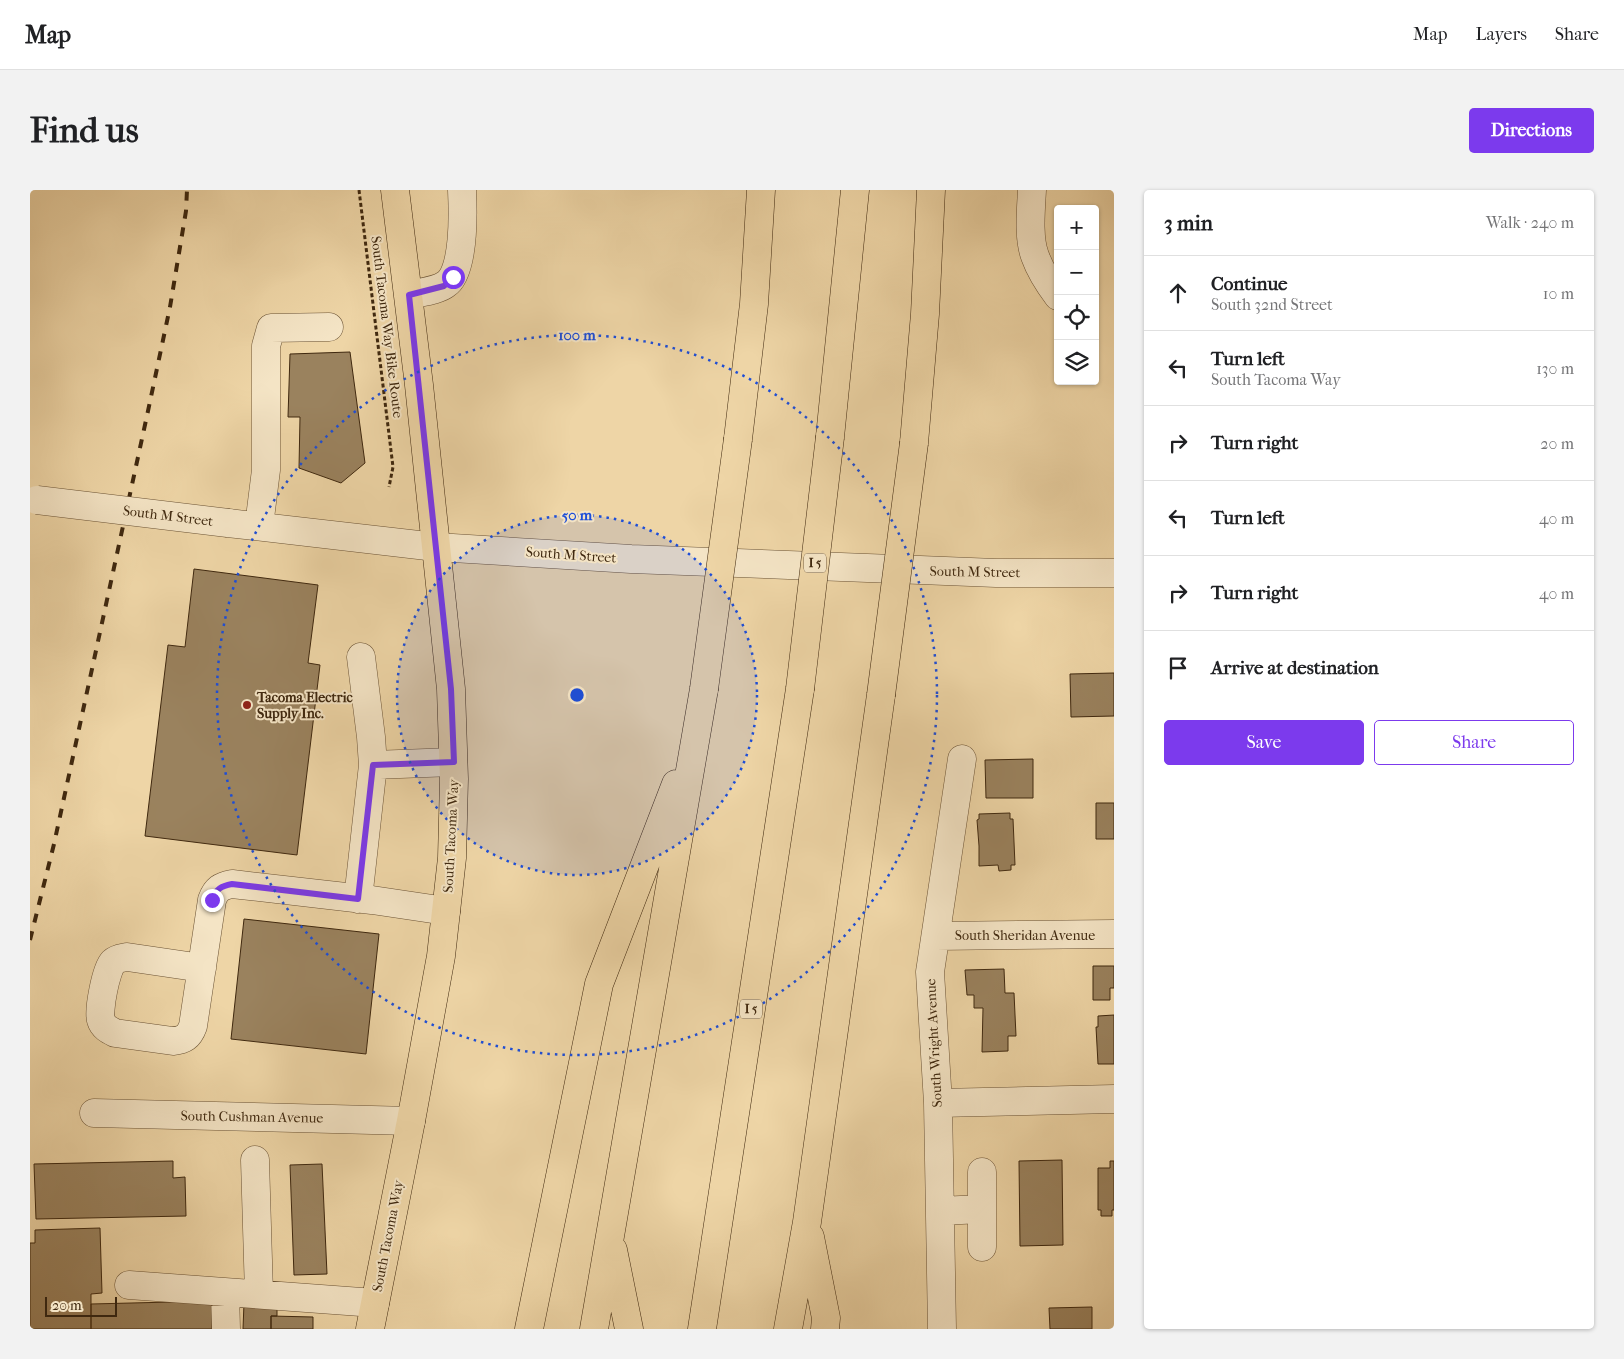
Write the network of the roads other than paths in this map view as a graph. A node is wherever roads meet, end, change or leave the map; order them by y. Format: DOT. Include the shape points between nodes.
graph roads {
  1 [pos="395,190"];
  2 [pos="462,190"];
  3 [pos="761,190"];
  4 [pos="855,190"];
  5 [pos="931,190"];
  6 [pos="1032,190"];
  7 [pos="409,295"];
  8 [pos="1057,295"];
  9 [pos="329,327"];
  10 [pos="33,500"];
  11 [pos="259,526"];
  12 [pos="436,547"];
  13 [pos="1114,573"];
  14 [pos="361,657"];
  15 [pos="698,727"];
  16 [pos="962,759"];
  17 [pos="454,762"];
  18 [pos="373,765"];
  19 [pos="358,899"];
  20 [pos="446,911"];
  21 [pos="1114,934"];
  22 [pos="936,936"];
  23 [pos="202,968"];
  24 [pos="1114,1100"];
  25 [pos="938,1103"];
  26 [pos="94,1113"];
  27 [pos="411,1120"];
  28 [pos="255,1160"];
  29 [pos="982,1172"];
  30 [pos="982,1209"];
  31 [pos="940,1211"];
  32 [pos="807,1222"];
  33 [pos="610,1236"];
  34 [pos="982,1247"];
  35 [pos="129,1286"];
  36 [pos="225,1292"];
  37 [pos="259,1294"];
  38 [pos="375,1303"];
  39 [pos="226,1329"];
  40 [pos="370,1329"];
  41 [pos="529,1329"];
  42 [pos="594,1329"];
  43 [pos="630,1329"];
  44 [pos="702,1329"];
  45 [pos="788,1329"];
  46 [pos="825,1329"];
  47 [pos="942,1329"];
  1 -- 7 [label="main road, South Tacoma Way"];
  2 -- 7 [label="street" via="462,238 453,277 444,286"];
  3 -- 15 [label="main road, bridge" via="754,304"];
  4 -- 44 [label="main road, I 5, bridge" via="800,689"];
  5 -- 32 [label="main road, bridge" via="914,443"];
  6 -- 8 [label="street" via="1030,217 1034,255"];
  7 -- 12 [label="main road, South Tacoma Way"];
  9 -- 11 [label="street" via="271,328 266,346 266,470"];
  10 -- 11 [label="street, South M Street, bridge"];
  11 -- 12 [label="street, South M Street"];
  12 -- 13 [label="street, South M Street" via="631,559 920,570"];
  12 -- 17 [label="main road, South Tacoma Way" via="451,689"];
  14 -- 18 [label="street"];
  15 -- 33 [label="main road"];
  15 -- 41 [label="main road" via="599,984"];
  16 -- 22 [label="street, South Wright Avenue"];
  17 -- 18 [label="street"];
  17 -- 20 [label="main road, South Tacoma Way" via="452,858"];
  18 -- 19 [label="street"];
  19 -- 20 [label="street"];
  19 -- 23 [label="street" via="232,884 223,886 212,900"];
  20 -- 27 [label="main road, South Tacoma Way" via="441,956"];
  21 -- 22 [label="street, South Sheridan Avenue"];
  22 -- 25 [label="street, South Wright Avenue" via="930,972"];
  24 -- 25 [label="street"];
  25 -- 31 [label="street, South Wright Avenue"];
  26 -- 27 [label="street, South Cushman Avenue"];
  27 -- 38 [label="main road, South Tacoma Way"];
  28 -- 37 [label="street"];
  29 -- 30 [label="street"];
  30 -- 31 [label="street"];
  30 -- 34 [label="street"];
  31 -- 47 [label="street, South Wright Avenue"];
  32 -- 45 [label="main road"];
  32 -- 46 [label="main road" via="826,1318"];
  33 -- 42 [label="main road"];
  33 -- 43 [label="main road"];
  35 -- 36 [label="street"];
  36 -- 37 [label="street"];
  36 -- 39 [label="street"];
  37 -- 38 [label="street"];
  38 -- 40 [label="main road, South Tacoma Way"];
}
